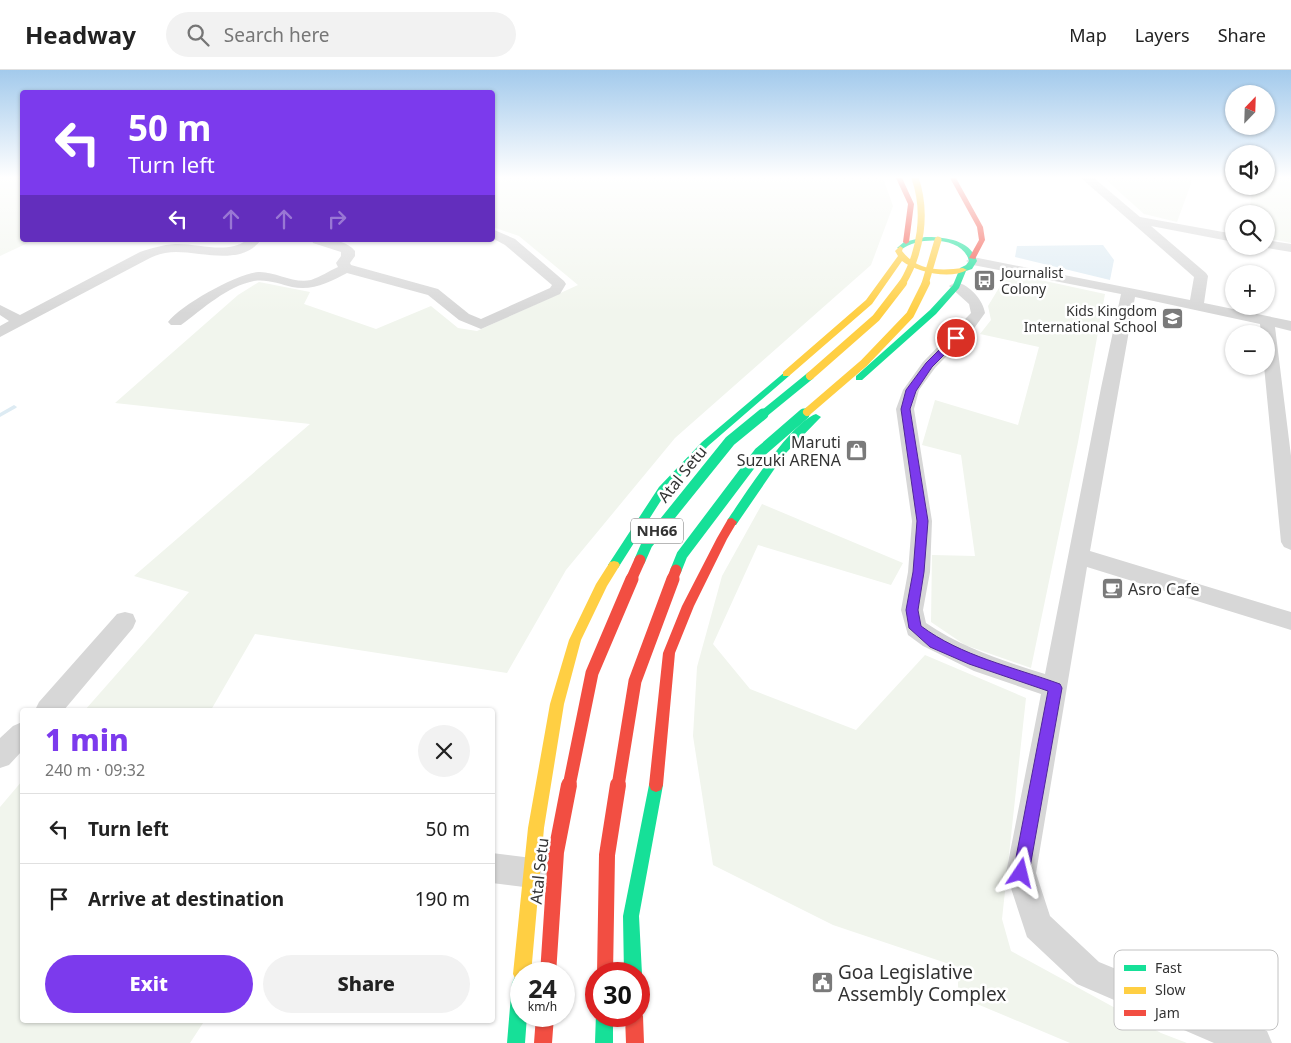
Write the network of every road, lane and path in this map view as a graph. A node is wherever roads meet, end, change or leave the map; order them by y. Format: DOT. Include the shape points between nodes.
graph roads {
  1 [pos="908,223"];
  2 [pos="921,223"];
  3 [pos="978,223"];
  4 [pos="1137,223"];
  5 [pos="1152,223"];
  6 [pos="939,228"];
  7 [pos="495,234"];
  8 [pos="1225,236"];
  9 [pos="252,242"];
  10 [pos="325,242"];
  11 [pos="906,242"];
  12 [pos="1275,245"];
  13 [pos="1291,248"];
  14 [pos="901,257"];
  15 [pos="346,268"];
  16 [pos="966,269"];
  17 [pos="1128,291"];
  18 [pos="1196,306"];
  19 [pos="0,309"];
  20 [pos="19,321"];
  21 [pos="1267,321"];
  22 [pos="176,322"];
  23 [pos="1291,326"];
  24 [pos="0,332"];
  25 [pos="1273,387"];
  26 [pos="1291,391"];
  27 [pos="1291,542"];
  28 [pos="1079,556"];
  29 [pos="125,621"];
  30 [pos="1291,621"];
  31 [pos="1055,688"];
  32 [pos="50,708"];
  33 [pos="20,736"];
  34 [pos="0,756"];
  35 [pos="495,868"];
  36 [pos="532,873"];
  37 [pos="523,962"];
  38 [pos="549,962"];
  39 [pos="605,962"];
  40 [pos="632,962"];
  41 [pos="1114,984"];
  42 [pos="517,1027"];
  43 [pos="544,1027"];
  44 [pos="604,1027"];
  45 [pos="634,1027"];
  46 [pos="1223,1030"];
  47 [pos="516,1043"];
  48 [pos="543,1043"];
  49 [pos="604,1043"];
  50 [pos="634,1043"];
  51 [pos="1254,1043"];
  1 -- 11 [label="main road"];
  2 -- 38 [label="main road, Atal Setu / NH66, bridge" via="918,250 906,278 884,308 838,353 730,441 647,544 592,672 556,852"];
  3 -- 16 [label="main road" via="982,240"];
  4 -- 18 [label="street" via="1201,276"];
  5 -- 8 [label="street"];
  6 -- 39 [label="main road, NH66, bridge" via="926,282 910,315 864,363 759,453 682,555 635,681 607,855"];
  7 -- 15 [label="street" via="510,242 559,284 555,291 481,324 464,317 433,292"];
  9 -- 20 [label="street" via="233,252 158,250"];
  10 -- 15 [label="street" via="348,251 343,263"];
  11 -- 14 [label="main road" via="898,248"];
  11 -- 16 [label="main road" via="926,238 964,248"];
  12 -- 13 [label="street"];
  14 -- 16 [label="main road" via="913,266 933,271"];
  14 -- 36 [label="main road" via="869,302 705,444 663,489 602,584 575,640 557,704 536,828"];
  15 -- 22 [label="street" via="308,284 253,277 226,288"];
  16 -- 17 [label="street"];
  16 -- 31 [label="street" via="978,313 929,365 911,390 905,409 922,521 919,572 912,610 916,628 934,643"];
  16 -- 40 [label="main road" via="934,312 800,430 760,480 722,538 688,606 669,653 656,789 631,916"];
  17 -- 18 [label="street"];
  17 -- 28 [label="street"];
  18 -- 21 [label="street"];
  19 -- 20 [label="street"];
  20 -- 24 [label="street"];
  21 -- 23 [label="street"];
  21 -- 25 [label="street"];
  25 -- 26 [label="street"];
  25 -- 27 [label="street"];
  28 -- 30 [label="street"];
  28 -- 31 [label="street"];
  29 -- 32 [label="street"];
  31 -- 41 [label="street" via="1021,873 1038,926 1088,973"];
  33 -- 34 [label="street"];
  35 -- 36 [label="street"];
  36 -- 37 [label="main road"];
  42 -- 47 [label="main road"];
  43 -- 48 [label="main road"];
  44 -- 49 [label="main road"];
  45 -- 50 [label="main road"];
  46 -- 51 [label="street"];
}
